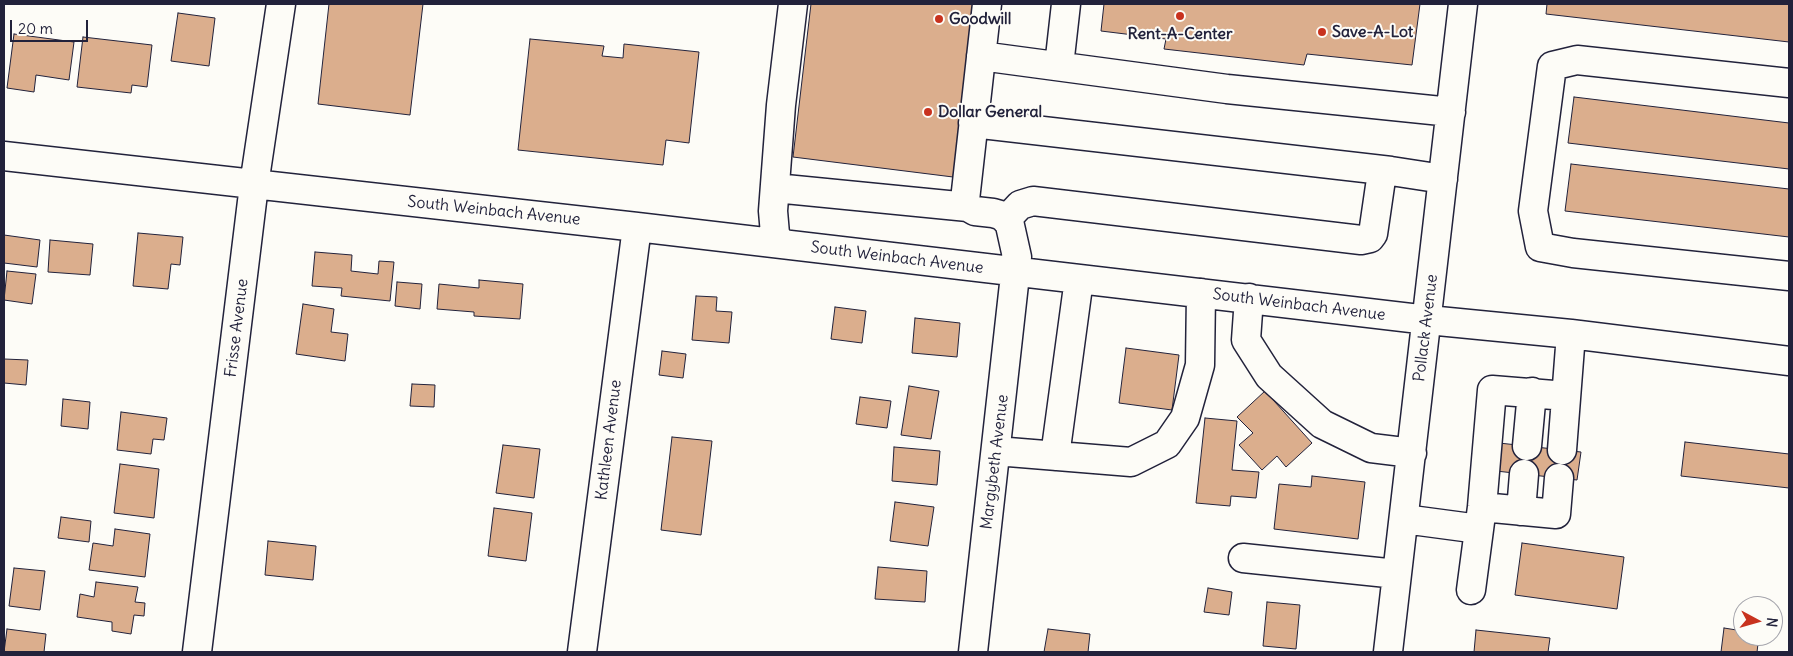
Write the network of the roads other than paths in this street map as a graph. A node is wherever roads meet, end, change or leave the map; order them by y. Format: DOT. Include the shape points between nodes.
graph roads {
  1 [pos="281,4"];
  2 [pos="793,4"];
  3 [pos="987,4"];
  4 [pos="1066,4"];
  5 [pos="1463,4"];
  6 [pos="981,56"];
  7 [pos="1059,66"];
  8 [pos="1789,83"];
  9 [pos="1451,112"];
  10 [pos="973,122"];
  11 [pos="4,156"];
  12 [pos="1390,171"];
  13 [pos="1443,179"];
  14 [pos="254,185"];
  15 [pos="775,188"];
  16 [pos="968,207"];
  17 [pos="1006,220"];
  18 [pos="637,227"];
  19 [pos="781,244"];
  20 [pos="1016,272"];
  21 [pos="1789,276"];
  22 [pos="1079,279"];
  23 [pos="1201,293"];
  24 [pos="1249,298"];
  25 [pos="1428,320"];
  26 [pos="1571,334"];
  27 [pos="1789,362"];
  28 [pos="1532,392"];
  29 [pos="1566,396"];
  30 [pos="1527,446"];
  31 [pos="1562,450"];
  32 [pos="996,451"];
  33 [pos="1412,453"];
  34 [pos="1055,456"];
  35 [pos="1524,474"];
  36 [pos="1559,478"];
  37 [pos="1521,511"];
  38 [pos="1480,518"];
  39 [pos="1404,519"];
  40 [pos="1243,558"];
  41 [pos="1397,574"];
  42 [pos="1471,590"];
  43 [pos="197,652"];
  44 [pos="582,652"];
  45 [pos="973,652"];
  46 [pos="1388,652"];
  1 -- 14 [label="street, Frisse Avenue"];
  2 -- 15 [label="street"];
  3 -- 6 [label="street"];
  4 -- 7 [label="street"];
  5 -- 9 [label="street, Pollack Avenue"];
  6 -- 7 [label="street"];
  6 -- 10 [label="street"];
  7 -- 9 [label="street"];
  8 -- 21 [label="street" via="1577,60 1552,66 1533,211 1540,248"];
  9 -- 13 [label="street, Pollack Avenue"];
  10 -- 12 [label="street"];
  10 -- 16 [label="street" via="965,200"];
  11 -- 14 [label="street, South Weinbach Avenue"];
  12 -- 13 [label="street"];
  12 -- 17 [label="street" via="1382,179 1373,234 1361,240 1033,201 1020,205"];
  13 -- 25 [label="street, Pollack Avenue"];
  14 -- 18 [label="street, South Weinbach Avenue"];
  14 -- 43 [label="street, Frisse Avenue"];
  15 -- 16 [label="street"];
  15 -- 19 [label="street" via="773,222"];
  16 -- 17 [label="street" via="1000,215"];
  17 -- 20 [label="street, Margybeth Avenue" via="1009,221 1016,249"];
  18 -- 19 [label="street, South Weinbach Avenue"];
  18 -- 44 [label="street, Kathleen Avenue"];
  19 -- 20 [label="street, South Weinbach Avenue"];
  20 -- 22 [label="street, South Weinbach Avenue"];
  20 -- 32 [label="street, Margybeth Avenue"];
  22 -- 23 [label="street, South Weinbach Avenue"];
  22 -- 34 [label="street"];
  23 -- 24 [label="street, South Weinbach Avenue"];
  23 -- 34 [label="street" via="1200,365 1185,418 1168,444 1131,462"];
  24 -- 25 [label="street, South Weinbach Avenue"];
  24 -- 33 [label="street" via="1246,340 1269,376 1322,424 1371,448"];
  25 -- 26 [label="street, South Weinbach Avenue"];
  25 -- 33 [label="street, Pollack Avenue"];
  26 -- 27 [label="street, South Weinbach Avenue"];
  26 -- 29 [label="street"];
  28 -- 29 [label="street"];
  28 -- 30 [label="street"];
  28 -- 38 [label="street" via="1492,390"];
  29 -- 31 [label="street"];
  32 -- 34 [label="street"];
  32 -- 45 [label="street, Margybeth Avenue"];
  33 -- 39 [label="street, Pollack Avenue"];
  35 -- 37 [label="street"];
  36 -- 37 [label="street" via="1556,514"];
  37 -- 38 [label="street"];
  38 -- 39 [label="street"];
  38 -- 42 [label="street"];
  39 -- 41 [label="street, Pollack Avenue"];
  40 -- 41 [label="street"];
  41 -- 46 [label="street, Pollack Avenue"];
}
